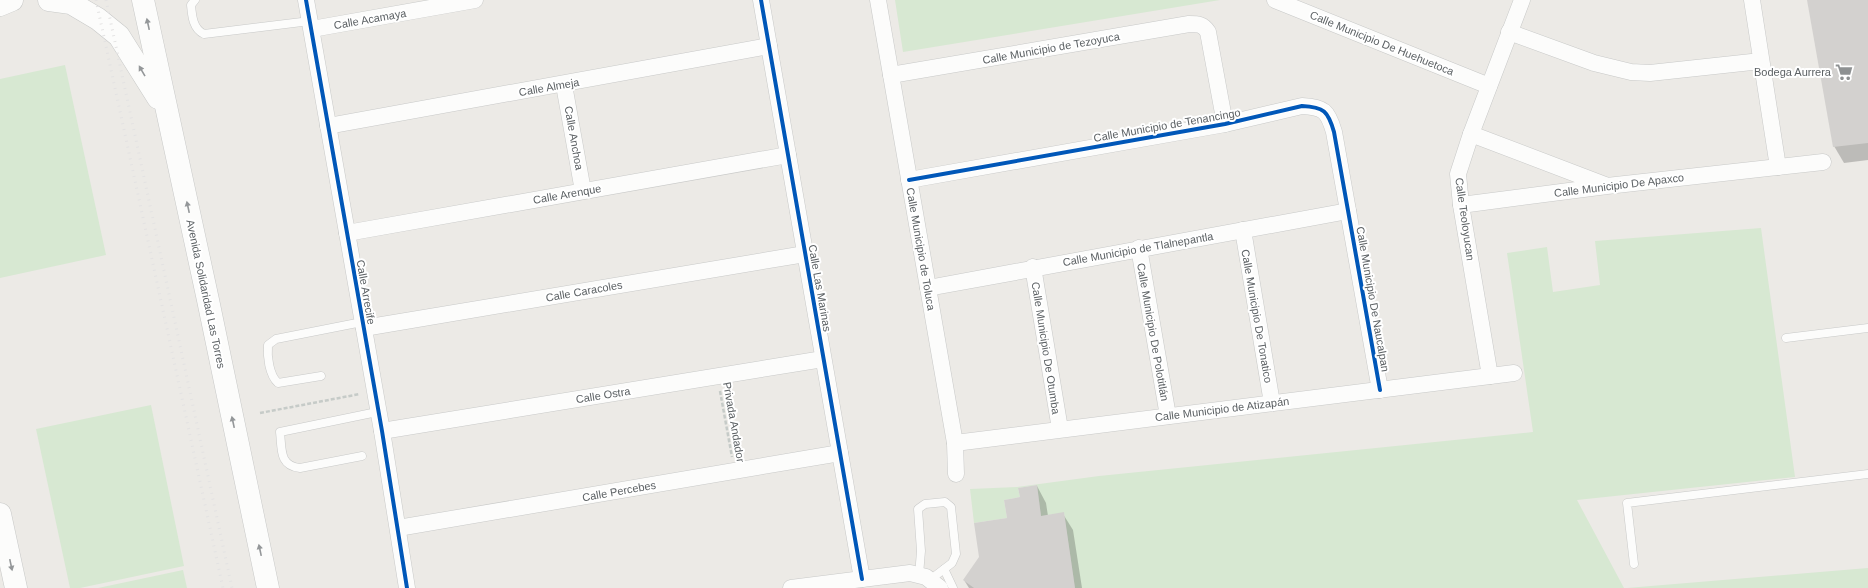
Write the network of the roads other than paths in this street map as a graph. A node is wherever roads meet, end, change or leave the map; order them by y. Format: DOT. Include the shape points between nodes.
graph roads {
  1 [pos="12,0"];
  2 [pos="49,0"];
  3 [pos="143,0"];
  4 [pos="194,0"];
  5 [pos="306,0"];
  6 [pos="475,0"];
  7 [pos="761,0"];
  8 [pos="878,0"];
  9 [pos="1275,0"];
  10 [pos="1522,0"];
  11 [pos="1752,0"];
  12 [pos="0,4"];
  13 [pos="311,25"];
  14 [pos="1509,32"];
  15 [pos="769,46"];
  16 [pos="1762,60"];
  17 [pos="891,75"];
  18 [pos="564,85"];
  19 [pos="1489,86"];
  20 [pos="168,116"];
  21 [pos="1225,124"];
  22 [pos="328,126"];
  23 [pos="1471,134"];
  24 [pos="788,155"];
  25 [pos="1823,162"];
  26 [pos="1778,167"];
  27 [pos="909,180"];
  28 [pos="1607,186"];
  29 [pos="584,191"];
  30 [pos="1461,205"];
  31 [pos="1348,211"];
  32 [pos="1243,230"];
  33 [pos="347,233"];
  34 [pos="1139,248"];
  35 [pos="805,254"];
  36 [pos="1033,268"];
  37 [pos="928,288"];
  38 [pos="363,325"];
  39 [pos="1868,328"];
  40 [pos="1786,338"];
  41 [pos="823,359"];
  42 [pos="1514,374"];
  43 [pos="321,376"];
  44 [pos="1490,376"];
  45 [pos="1380,390"];
  46 [pos="1272,402"];
  47 [pos="377,412"];
  48 [pos="1168,416"];
  49 [pos="1060,430"];
  50 [pos="382,431"];
  51 [pos="955,443"];
  52 [pos="840,453"];
  53 [pos="362,456"];
  54 [pos="956,474"];
  55 [pos="1868,474"];
  56 [pos="0,514"];
  57 [pos="398,528"];
  58 [pos="1634,564"];
  59 [pos="944,569"];
  60 [pos="862,579"];
  61 [pos="930,581"];
  62 [pos="16,588"];
  63 [pos="268,588"];
  64 [pos="407,588"];
  65 [pos="791,588"];
  66 [pos="953,588"];
  1 -- 12 [label="main road"];
  20 -- 2 [label="main road, one-way" via="119,36 98,19 71,3"];
  20 -- 3 [label="main road, Avenida Solidaridad Las Torres, one-way"];
  4 -- 13 [label="lane" via="191,5 195,26 204,34"];
  5 -- 13 [label="street, Calle Arrecife"];
  6 -- 13 [label="street, Calle Acamaya"];
  7 -- 15 [label="street, Calle Las Marinas"];
  8 -- 17 [label="street, Calle Municipio de Toluca"];
  9 -- 19 [label="street, Calle Municipio De Huehuetoca"];
  10 -- 14 [label="street, Calle Teoloyucan"];
  11 -- 16 [label="street"];
  13 -- 22 [label="street, Calle Arrecife"];
  14 -- 16 [label="street" via="1594,64 1631,72 1650,73"];
  14 -- 19 [label="street, Calle Teoloyucan"];
  15 -- 18 [label="street, Calle Almeja"];
  15 -- 24 [label="street, Calle Las Marinas"];
  16 -- 26 [label="street"];
  17 -- 21 [label="street, Calle Municipio de Tezoyuca" via="1199,24 1208,32"];
  17 -- 27 [label="street, Calle Municipio de Toluca"];
  18 -- 22 [label="street, Calle Almeja"];
  18 -- 29 [label="street, Calle Anchoa"];
  19 -- 23 [label="street, Calle Teoloyucan"];
  63 -- 20 [label="main road, Avenida Solidaridad Las Torres, one-way"];
  21 -- 27 [label="street, Calle Municipio de Tenancingo"];
  21 -- 31 [label="street, Calle Municipio de Tenancingo" via="1302,106 1325,110 1334,132"];
  22 -- 33 [label="street, Calle Arrecife"];
  23 -- 28 [label="street"];
  23 -- 30 [label="street, Calle Teoloyucan" via="1458,174"];
  24 -- 29 [label="street, Calle Arenque"];
  24 -- 35 [label="street, Calle Las Marinas"];
  25 -- 26 [label="street, Calle Municipio De Apaxco"];
  26 -- 28 [label="street, Calle Municipio De Apaxco"];
  27 -- 37 [label="street, Calle Municipio de Toluca"];
  28 -- 30 [label="street, Calle Municipio De Apaxco"];
  29 -- 33 [label="street, Calle Arenque"];
  30 -- 44 [label="street, Calle Teoloyucan"];
  31 -- 32 [label="street, Calle Municipio de Tlalnepantla"];
  31 -- 45 [label="street, Calle Municipio De Naucalpan"];
  32 -- 34 [label="street, Calle Municipio de Tlalnepantla"];
  32 -- 46 [label="street, Calle Municipio De Tonatico"];
  33 -- 38 [label="street, Calle Arrecife"];
  34 -- 36 [label="street, Calle Municipio de Tlalnepantla"];
  34 -- 48 [label="street, Calle Municipio De Polotitlán"];
  35 -- 38 [label="street, Calle Caracoles"];
  35 -- 41 [label="street, Calle Las Marinas"];
  36 -- 37 [label="street, Calle Municipio de Tlalnepantla"];
  36 -- 49 [label="street, Calle Municipio De Otumba"];
  37 -- 51 [label="street, Calle Municipio de Toluca"];
  38 -- 43 [label="lane" via="276,339 268,345 272,372 278,383"];
  38 -- 47 [label="street, Calle Arrecife"];
  39 -- 40 [label="lane"];
  41 -- 50 [label="street, Calle Ostra"];
  41 -- 52 [label="street, Calle Las Marinas"];
  42 -- 44 [label="street, Calle Municipio de Atizapán"];
  44 -- 45 [label="street, Calle Municipio de Atizapán"];
  45 -- 46 [label="street, Calle Municipio de Atizapán"];
  46 -- 48 [label="street, Calle Municipio de Atizapán"];
  47 -- 50 [label="street, Calle Arrecife"];
  47 -- 53 [label="lane" via="280,432 284,459 292,467 300,468"];
  48 -- 49 [label="street, Calle Municipio de Atizapán"];
  49 -- 51 [label="street, Calle Municipio de Atizapán"];
  50 -- 57 [label="street, Calle Arrecife"];
  51 -- 54 [label="street, Calle Municipio de Toluca"];
  52 -- 57 [label="street, Calle Percebes"];
  52 -- 60 [label="street, Calle Las Marinas"];
  55 -- 58 [label="lane" via="1627,503"];
  56 -- 62 [label="main road, one-way"];
  57 -- 64 [label="street, Calle Arrecife"];
  59 -- 61 [label="lane"];
  59 -- 61 [label="lane" via="952,563 956,554 951,507 946,502 925,504 917,513 921,551"];
  59 -- 66 [label="lane"];
  60 -- 61 [label="street" via="910,573"];
  60 -- 65 [label="street"];
}
